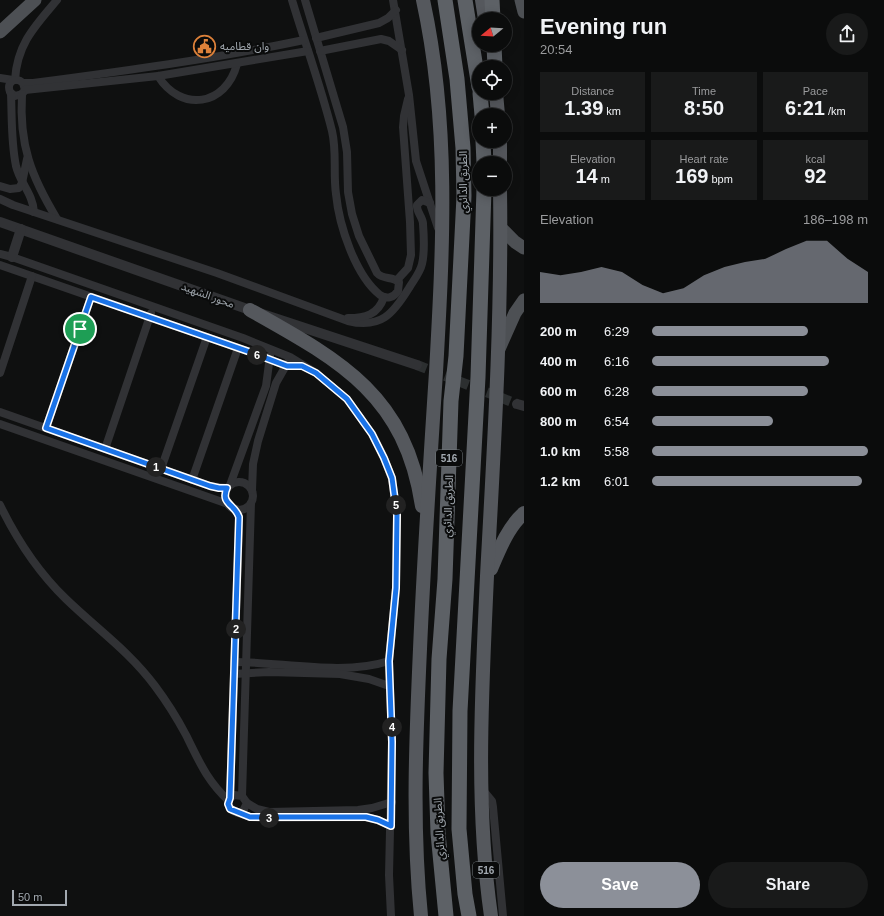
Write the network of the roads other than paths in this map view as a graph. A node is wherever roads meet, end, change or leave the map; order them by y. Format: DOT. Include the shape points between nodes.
graph roads {
  1 [pos="35,0"];
  2 [pos="57,0"];
  3 [pos="292,0"];
  4 [pos="305,0"];
  5 [pos="393,0"];
  6 [pos="423,0"];
  7 [pos="445,0"];
  8 [pos="465,0"];
  9 [pos="482,0"];
  10 [pos="492,0"];
  11 [pos="521,0"];
  12 [pos="396,10"];
  13 [pos="484,12"];
  14 [pos="493,12"];
  15 [pos="524,12"];
  16 [pos="0,32"];
  17 [pos="316,38"];
  18 [pos="304,40"];
  19 [pos="402,50"];
  20 [pos="320,51"];
  21 [pos="308,52"];
  22 [pos="475,60"];
  23 [pos="237,64"];
  24 [pos="104,73"];
  25 [pos="158,76"];
  26 [pos="0,78"];
  27 [pos="105,82"];
  28 [pos="9,83"];
  29 [pos="23,89"];
  30 [pos="11,94"];
  31 [pos="410,95"];
  32 [pos="27,159"];
  33 [pos="22,183"];
  34 [pos="0,186"];
  35 [pos="484,196"];
  36 [pos="500,196"];
  37 [pos="0,199"];
  38 [pos="430,203"];
  39 [pos="34,212"];
  40 [pos="57,219"];
  41 [pos="0,222"];
  42 [pos="501,228"];
  43 [pos="21,229"];
  44 [pos="443,240"];
  45 [pos="524,248"];
  46 [pos="0,254"];
  47 [pos="12,257"];
  48 [pos="0,265"];
  49 [pos="406,272"];
  50 [pos="32,276"];
  51 [pos="397,280"];
  52 [pos="414,280"];
  53 [pos="91,297"];
  54 [pos="384,297"];
  55 [pos="524,300"];
  56 [pos="154,307"];
  57 [pos="250,310"];
  58 [pos="335,316"];
  59 [pos="150,317"];
  60 [pos="207,337"];
  61 [pos="238,348"];
  62 [pos="272,350"];
  63 [pos="498,352"];
  64 [pos="290,357"];
  65 [pos="269,359"];
  66 [pos="417,365"];
  67 [pos="287,366"];
  68 [pos="302,366"];
  69 [pos="0,373"];
  70 [pos="0,412"];
  71 [pos="0,424"];
  72 [pos="46,428"];
  73 [pos="105,449"];
  74 [pos="161,469"];
  75 [pos="192,480"];
  76 [pos="228,486"];
  77 [pos="252,490"];
  78 [pos="251,503"];
  79 [pos="0,505"];
  80 [pos="232,507"];
  81 [pos="524,513"];
  82 [pos="425,532"];
  83 [pos="487,577"];
  84 [pos="389,661"];
  85 [pos="234,662"];
  86 [pos="246,662"];
  87 [pos="234,674"];
  88 [pos="245,674"];
  89 [pos="389,686"];
  90 [pos="481,788"];
  91 [pos="244,799"];
  92 [pos="229,800"];
  93 [pos="392,802"];
  94 [pos="238,813"];
  95 [pos="391,826"];
  96 [pos="391,916"];
  97 [pos="421,916"];
  98 [pos="446,916"];
  99 [pos="469,916"];
  100 [pos="491,916"];
  101 [pos="503,916"];
  1 -- 16 [label="main road"];
  2 -- 28 [label="street" via="24,43"];
  3 -- 18 [label="street"];
  4 -- 17 [label="street"];
  5 -- 12 [label="street"];
  6 -- 44 [label="highway, الطريق الدائري / 516" via="435,69 441,139"];
  7 -- 98 [label="highway, الطريق الدائري / 516" via="457,79 464,196 456,356 451,401 446,579 439,659 436,780"];
  8 -- 22 [label="highway"];
  9 -- 13 [label="highway"];
  10 -- 14 [label="highway"];
  11 -- 15 [label="main road"];
  12 -- 17 [label="street" via="379,23"];
  12 -- 19 [label="street"];
  17 -- 20 [label="street"];
  18 -- 21 [label="street"];
  18 -- 24 [label="street" via="235,54"];
  19 -- 20 [label="street" via="381,39"];
  19 -- 31 [label="street"];
  20 -- 51 [label="street" via="344,127 348,152 348,192 355,225 376,273 381,277"];
  21 -- 23 [label="street"];
  21 -- 54 [label="street" via="333,136 336,193 343,229 362,272"];
  23 -- 25 [label="street"];
  23 -- 25 [label="street" via="232,79 222,91 212,97 198,100 176,95"];
  24 -- 27 [label="street"];
  24 -- 29 [label="street"];
  25 -- 27 [label="street"];
  26 -- 28 [label="street"];
  27 -- 29 [label="street"];
  28 -- 29 [label="street" via="21,81"];
  28 -- 30 [label="street"];
  29 -- 30 [label="street" via="15,96"];
  29 -- 32 [label="street" via="21,121"];
  30 -- 33 [label="street" via="16,166"];
  31 -- 38 [label="street" via="416,161"];
  31 -- 49 [label="street" via="404,116 411,255"];
  32 -- 33 [label="street"];
  32 -- 40 [label="street" via="40,190"];
  33 -- 34 [label="street" via="15,190"];
  33 -- 39 [label="street" via="33,201"];
  35 -- 99 [label="highway, الطريق الدائري / 516" via="478,370 460,711 459,828"];
  36 -- 42 [label="highway, 516"];
  37 -- 39 [label="street"];
  38 -- 44 [label="street"];
  38 -- 52 [label="street" via="422,200 417,205 424,222 423,256 422,265"];
  39 -- 40 [label="street"];
  40 -- 58 [label="street"];
  41 -- 43 [label="street, محور الشهيد"];
  42 -- 45 [label="main road"];
  42 -- 63 [label="highway, 516"];
  43 -- 47 [label="street"];
  43 -- 57 [label="street, محور الشهيد"];
  44 -- 82 [label="highway, الطريق الدائري / 516"];
  46 -- 47 [label="street"];
  47 -- 56 [label="street"];
  48 -- 50 [label="street"];
  49 -- 51 [label="street"];
  49 -- 52 [label="street"];
  50 -- 53 [label="street"];
  50 -- 69 [label="street"];
  51 -- 54 [label="street" via="397,293 392,297"];
  52 -- 58 [label="street" via="398,306 381,320 362,324"];
  53 -- 59 [label="street"];
  53 -- 72 [label="street"];
  54 -- 58 [label="street" via="380,307 367,316"];
  55 -- 63 [label="main road"];
  56 -- 59 [label="street"];
  56 -- 62 [label="street"];
  57 -- 66 [label="street, محور الشهيد"];
  57 -- 82 [label="highway" via="308,342 338,363 380,402 403,438 412,462 420,492"];
  59 -- 60 [label="street"];
  59 -- 73 [label="street"];
  60 -- 61 [label="street"];
  60 -- 74 [label="street"];
  61 -- 65 [label="street"];
  61 -- 75 [label="street"];
  62 -- 64 [label="street"];
  62 -- 65 [label="street"];
  63 -- 83 [label="highway, 516"];
  64 -- 67 [label="street"];
  64 -- 68 [label="street"];
  65 -- 67 [label="street"];
  65 -- 76 [label="street" via="266,386"];
  67 -- 68 [label="street"];
  67 -- 77 [label="street" via="276,383 258,441 253,464"];
  68 -- 84 [label="street" via="316,373 347,399 372,434 392,478 397,515 396,588"];
  70 -- 72 [label="street"];
  71 -- 80 [label="street"];
  72 -- 73 [label="street"];
  73 -- 74 [label="street"];
  74 -- 75 [label="street"];
  75 -- 76 [label="street" via="214,488"];
  76 -- 77 [label="street" via="242,482"];
  76 -- 80 [label="street" via="225,496"];
  77 -- 78 [label="street"];
  78 -- 80 [label="street" via="244,508"];
  78 -- 86 [label="street"];
  79 -- 92 [label="street" via="20,542 50,582 116,642 155,686 172,710 206,775"];
  80 -- 85 [label="street" via="239,517"];
  81 -- 83 [label="highway" via="512,526"];
  82 -- 97 [label="highway, الطريق الدائري / 516" via="416,736 416,838"];
  83 -- 90 [label="highway, 516"];
  84 -- 86 [label="street" via="342,668"];
  84 -- 89 [label="street"];
  85 -- 86 [label="street"];
  85 -- 87 [label="street"];
  86 -- 88 [label="street"];
  87 -- 88 [label="street"];
  87 -- 92 [label="street"];
  88 -- 89 [label="street" via="269,672 345,675"];
  88 -- 91 [label="street"];
  89 -- 93 [label="street"];
  90 -- 100 [label="highway, 516"];
  90 -- 101 [label="street" via="493,807"];
  91 -- 92 [label="street" via="234,795"];
  91 -- 93 [label="street" via="257,810 268,812 358,810"];
  91 -- 94 [label="street" via="246,808"];
  92 -- 94 [label="street" via="230,809"];
  93 -- 95 [label="street"];
  94 -- 95 [label="street" via="256,818 366,817"];
  95 -- 96 [label="street"];
}
